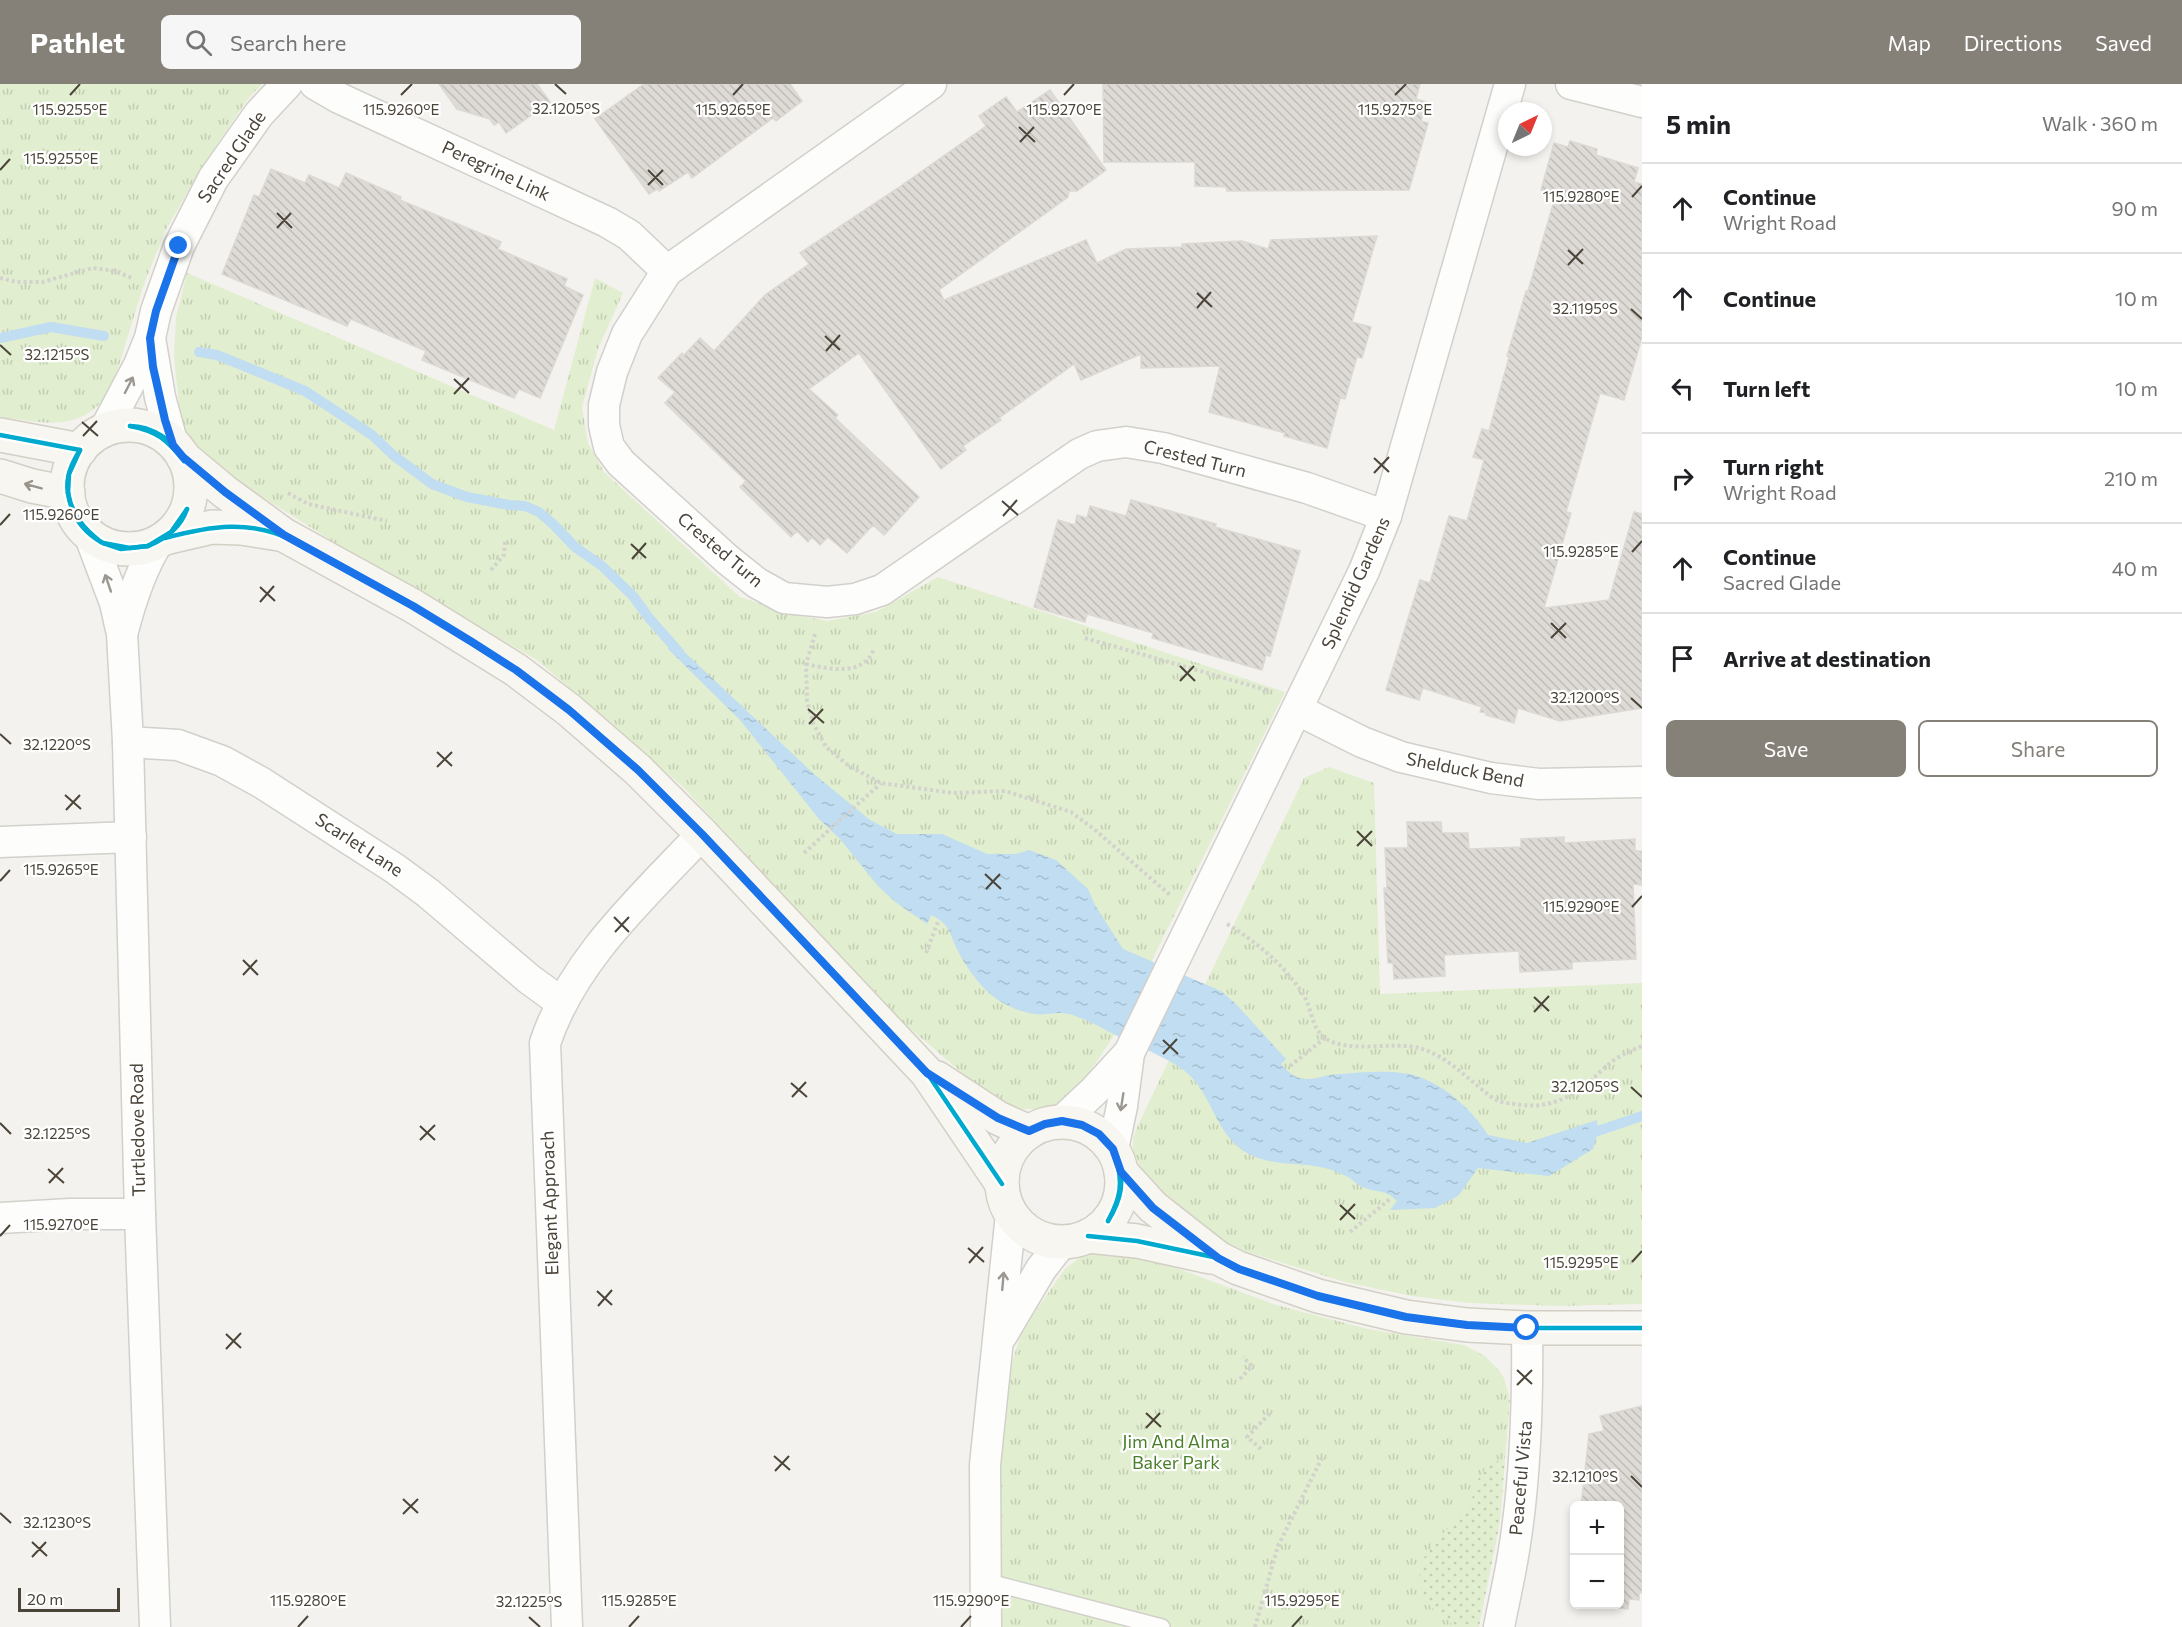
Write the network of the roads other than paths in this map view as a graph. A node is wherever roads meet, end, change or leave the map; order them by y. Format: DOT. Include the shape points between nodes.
graph roads {
  1 [pos="287,84"];
  2 [pos="315,84"];
  3 [pos="931,84"];
  4 [pos="1510,84"];
  5 [pos="1570,84"];
  6 [pos="1642,102"];
  7 [pos="667,272"];
  8 [pos="150,338"];
  9 [pos="0,435"];
  10 [pos="92,440"];
  11 [pos="178,451"];
  12 [pos="0,476"];
  13 [pos="68,494"];
  14 [pos="1386,516"];
  15 [pos="89,534"];
  16 [pos="284,535"];
  17 [pos="162,540"];
  18 [pos="122,634"];
  19 [pos="1298,710"];
  20 [pos="128,742"];
  21 [pos="1642,782"];
  22 [pos="702,834"];
  23 [pos="131,837"];
  24 [pos="0,842"];
  25 [pos="562,1003"];
  26 [pos="1129,1053"];
  27 [pos="927,1073"];
  28 [pos="1062,1121"];
  29 [pos="1029,1131"];
  30 [pos="1117,1160"];
  31 [pos="1006,1199"];
  32 [pos="141,1214"];
  33 [pos="0,1218"];
  34 [pos="1075,1239"];
  35 [pos="1218,1258"];
  36 [pos="1527,1328"];
  37 [pos="1642,1328"];
  38 [pos="998,1340"];
  39 [pos="985,1581"];
  40 [pos="155,1627"];
  41 [pos="567,1627"];
  42 [pos="986,1627"];
  43 [pos="1162,1627"];
  44 [pos="1499,1627"];
  1 -- 8 [label="street, Sacred Glade" via="259,114 213,179 179,246"];
  2 -- 7 [label="street, Peregrine Link" via="608,222 629,235"];
  3 -- 7 [label="street, Crested Turn"];
  4 -- 14 [label="street, Splendid Gardens"];
  5 -- 6 [label="street"];
  7 -- 14 [label="street, Crested Turn" via="627,334 612,372 604,405 609,447 621,463 728,560 757,584 784,598 827,602 882,590 1079,454 1097,446 1126,442 1163,448 1307,488"];
  10 -- 8 [label="street, Sacred Glade, one-way" via="127,389"];
  8 -- 11 [label="street, Sacred Glade" via="159,397"];
  9 -- 10 [label="street"];
  10 -- 11 [label="street" via="120,426 138,426 154,431"];
  10 -- 13 [label="street" via="72,463"];
  11 -- 16 [label="street"];
  11 -- 17 [label="street" via="189,472 188,509"];
  13 -- 12 [label="street, one-way"];
  13 -- 15 [label="street" via="78,522"];
  14 -- 19 [label="street, Splendid Gardens"];
  15 -- 17 [label="street" via="119,548 137,549"];
  18 -- 15 [label="street, Turtledove Road, one-way" via="115,603"];
  16 -- 17 [label="street" via="212,527"];
  16 -- 22 [label="street" via="413,606 516,670 638,770"];
  17 -- 18 [label="street, Turtledove Road" via="147,559"];
  18 -- 20 [label="street, Turtledove Road"];
  19 -- 21 [label="street, Shelduck Bend" via="1401,757 1491,778 1539,784"];
  19 -- 26 [label="street, Splendid Gardens"];
  20 -- 23 [label="street, Turtledove Road"];
  20 -- 25 [label="street, Scarlet Lane" via="178,745 222,761 262,783 394,868"];
  22 -- 25 [label="street, Elegant Approach" via="600,945"];
  22 -- 27 [label="street"];
  23 -- 24 [label="street"];
  23 -- 32 [label="street, Turtledove Road"];
  25 -- 41 [label="street, Elegant Approach" via="545,1043 545,1060"];
  26 -- 28 [label="street, Splendid Gardens"];
  26 -- 30 [label="street, Splendid Gardens, one-way"];
  27 -- 29 [label="street" via="998,1118"];
  27 -- 31 [label="street"];
  28 -- 29 [label="street"];
  28 -- 30 [label="street" via="1099,1134"];
  29 -- 31 [label="street" via="1005,1163"];
  30 -- 34 [label="street" via="1121,1196 1115,1212 1103,1227"];
  30 -- 35 [label="street" via="1153,1208"];
  31 -- 34 [label="street" via="1025,1229 1043,1239"];
  38 -- 31 [label="street, one-way"];
  32 -- 33 [label="street"];
  32 -- 40 [label="street, Turtledove Road"];
  34 -- 35 [label="street" via="1137,1240"];
  34 -- 38 [label="street" via="1041,1269"];
  35 -- 36 [label="street" via="1318,1296 1406,1317"];
  36 -- 37 [label="street"];
  36 -- 44 [label="street, Peaceful Vista" via="1528,1391 1520,1501"];
  38 -- 39 [label="street" via="985,1465"];
  39 -- 42 [label="street"];
  39 -- 43 [label="lane"];
}
